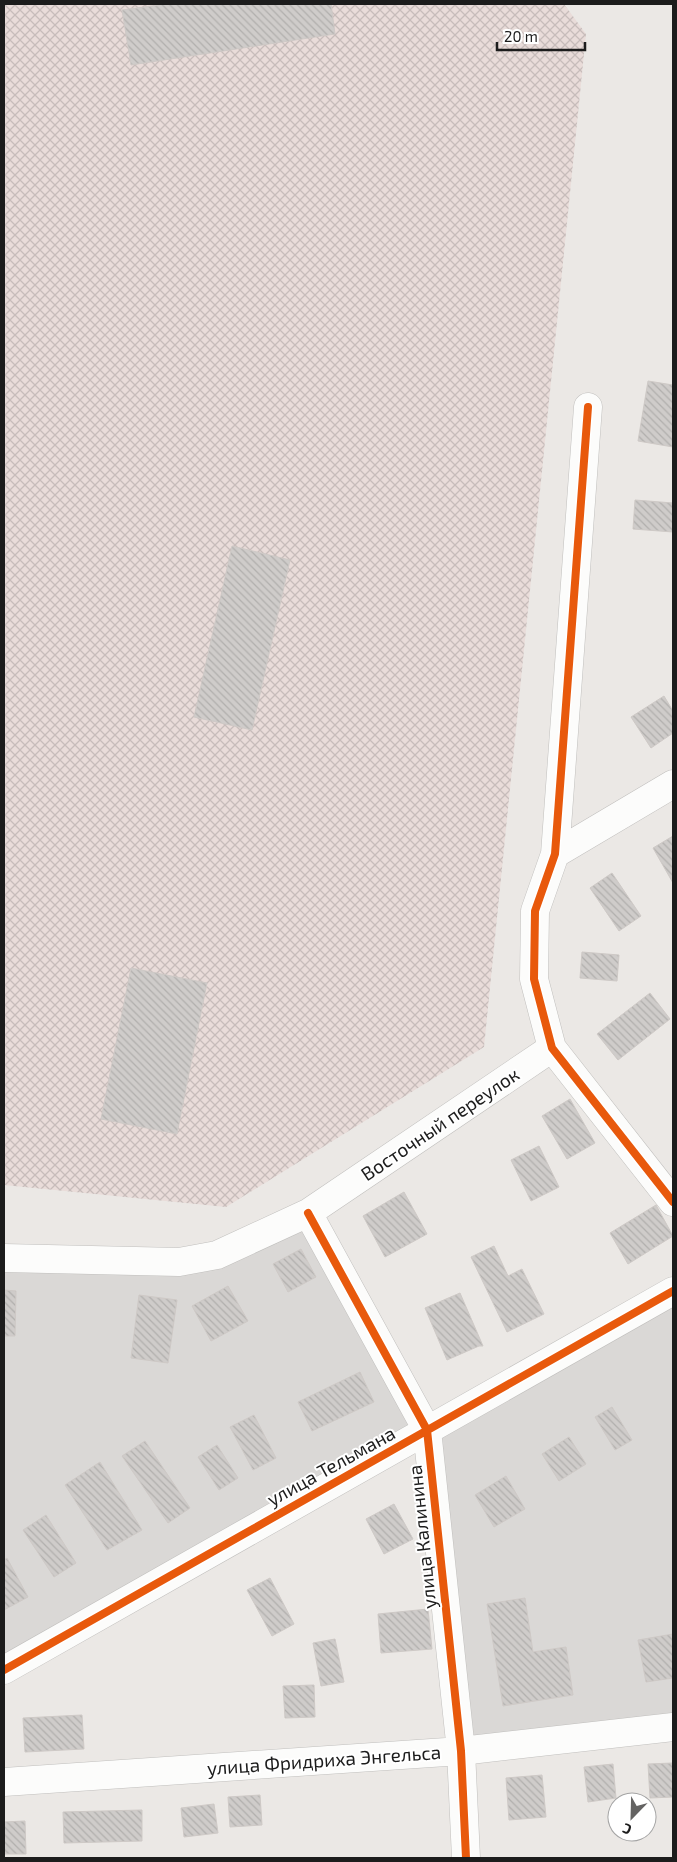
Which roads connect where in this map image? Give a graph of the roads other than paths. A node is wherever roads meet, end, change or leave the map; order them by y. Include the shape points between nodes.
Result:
1 (588, 407) dead end
2 (673, 784) edge
3 (555, 854) junction
4 (552, 1048) junction
5 (673, 1202) edge
6 (308, 1213) junction
7 (4, 1258) edge
8 (673, 1291) edge
9 (428, 1430) junction
10 (4, 1670) edge
11 (673, 1727) edge
12 (460, 1751) junction
13 (4, 1782) edge
14 (466, 1858) edge

1 - 3 street
2 - 3 street
3 - 4 street via 535,911 534,979
4 - 5 street
4 - 6 street, Восточный переулок
6 - 7 street, Восточный переулок via 217,1254 179,1262
6 - 9 street, улица Калинина
8 - 9 street, улица Тельмана
9 - 10 street, улица Тельмана
9 - 12 street, улица Калинина
11 - 12 street, улица Фридриха Энгельса
12 - 13 street, улица Фридриха Энгельса
12 - 14 street, улица Калинина

